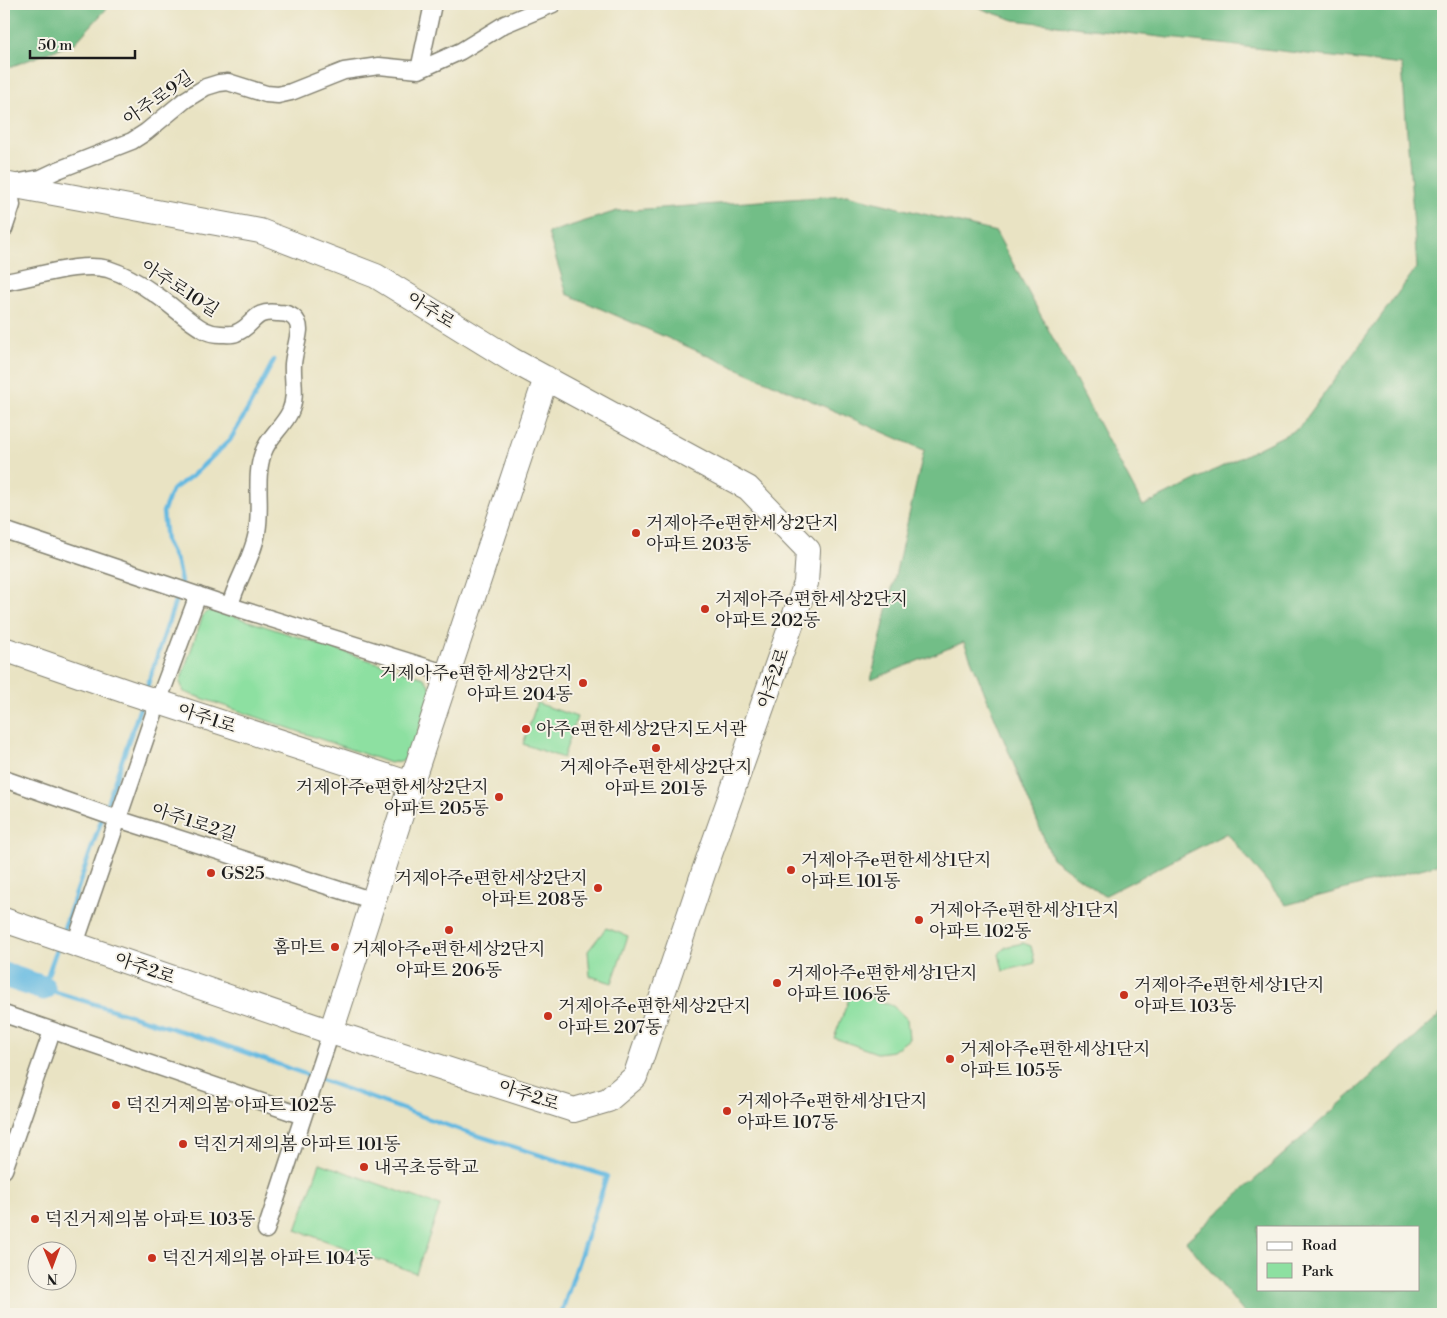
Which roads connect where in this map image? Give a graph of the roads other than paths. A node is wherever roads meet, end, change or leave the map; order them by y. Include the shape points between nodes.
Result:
1 (433, 4) edge
2 (553, 4) edge
3 (419, 70) junction
4 (6, 184) edge
5 (4, 230) edge
6 (4, 282) edge
7 (546, 378) junction
8 (4, 530) edge
9 (808, 550) joint
10 (198, 595) junction
11 (230, 606) junction
12 (4, 649) edge
13 (448, 674) junction
14 (158, 702) junction
15 (4, 779) edge
16 (411, 784) junction
17 (118, 819) junction
18 (374, 901) junction
19 (4, 920) edge
20 (75, 944) junction
21 (4, 1014) edge
22 (52, 1031) junction
23 (331, 1032) junction
24 (303, 1116) junction
25 (4, 1170) edge
26 (266, 1230) dead end

1 - 3 street
2 - 3 street via 505,24 461,51
3 - 4 street, 아주로9길 via 379,66 352,69 278,95 228,82 219,83 184,100 132,141 41,178
4 - 5 street via 12,205
4 - 7 street, 아주로 via 260,231 376,276
6 - 11 street, 아주로10길 via 74,269 107,269 155,294 211,334 237,333 264,312 292,316 297,322 293,405 263,451 259,466 257,532
7 - 9 street, 아주로 via 748,488
7 - 13 street
8 - 10 street
9 - 23 street, 아주2로 via 806,583 635,1077 608,1100 574,1110
10 - 11 street
10 - 14 street
11 - 13 street
12 - 14 street, 아주1로
13 - 16 street
14 - 16 street, 아주1로
14 - 17 street
15 - 17 street, 아주1로2길
16 - 18 street
17 - 18 street, 아주1로2길
17 - 20 street
18 - 23 street
19 - 20 street, 아주2로
20 - 23 street, 아주2로
21 - 22 street
22 - 24 street
22 - 25 street
23 - 24 street
24 - 26 street

